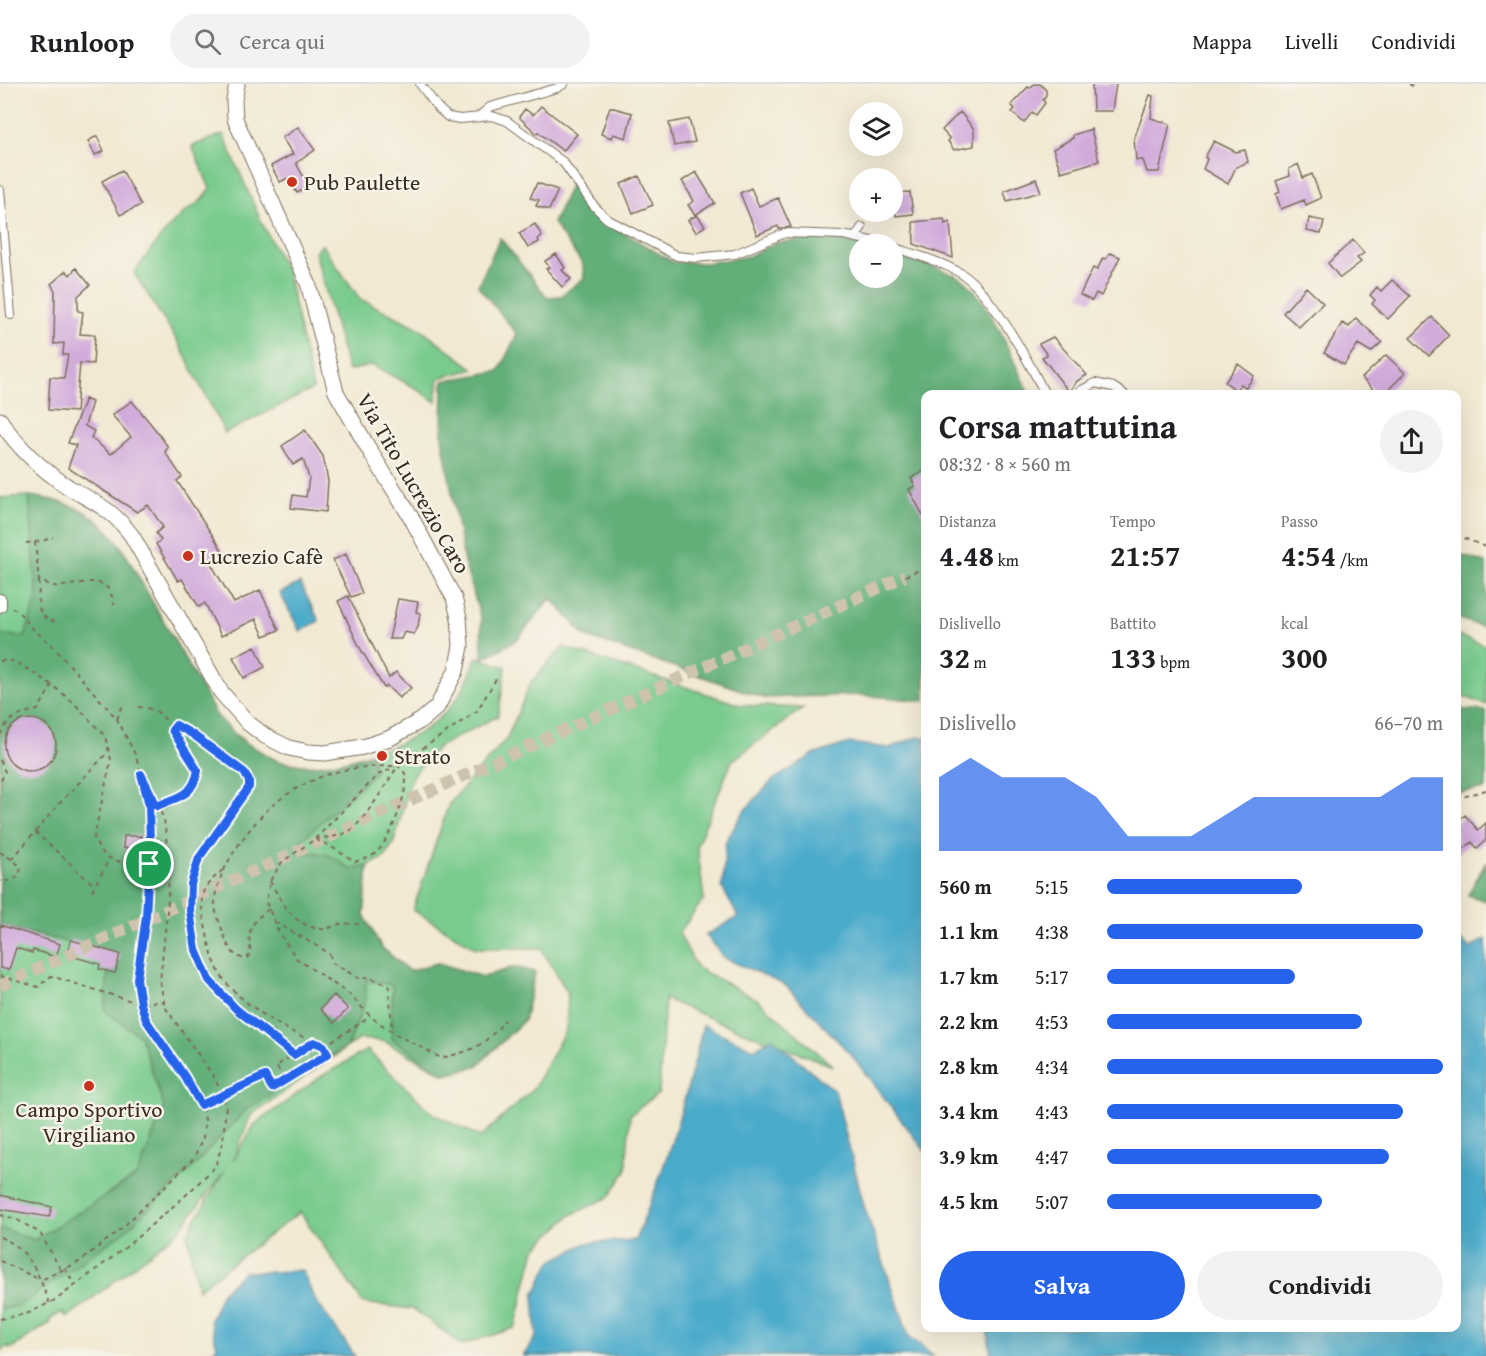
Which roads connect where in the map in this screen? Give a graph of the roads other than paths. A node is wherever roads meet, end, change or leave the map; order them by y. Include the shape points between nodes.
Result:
1 (237, 84) edge
2 (420, 84) edge
3 (564, 84) edge
4 (478, 117) junction
5 (0, 190) edge
6 (862, 227) dead end
7 (857, 234) edge
8 (849, 236) edge
9 (903, 251) edge
10 (11, 315) dead end
11 (1043, 390) edge
12 (1082, 390) edge
13 (1118, 390) edge
14 (0, 420) edge
15 (0, 600) edge
16 (0, 606) edge

1 - 14 street, Via Tito Lucrezio Caro via 235,119 308,283 336,392 454,598 461,646 456,671 437,706 422,720 390,738 342,751 308,752 265,736 221,692 120,520 35,462
2 - 4 lane via 448,117
3 - 4 lane via 490,107
4 - 8 lane via 507,121 563,162 607,219 677,256 735,254 786,233
5 - 10 lane
6 - 7 lane
9 - 11 lane via 961,273 977,286
12 - 13 lane via 1095,383
15 - 16 street

